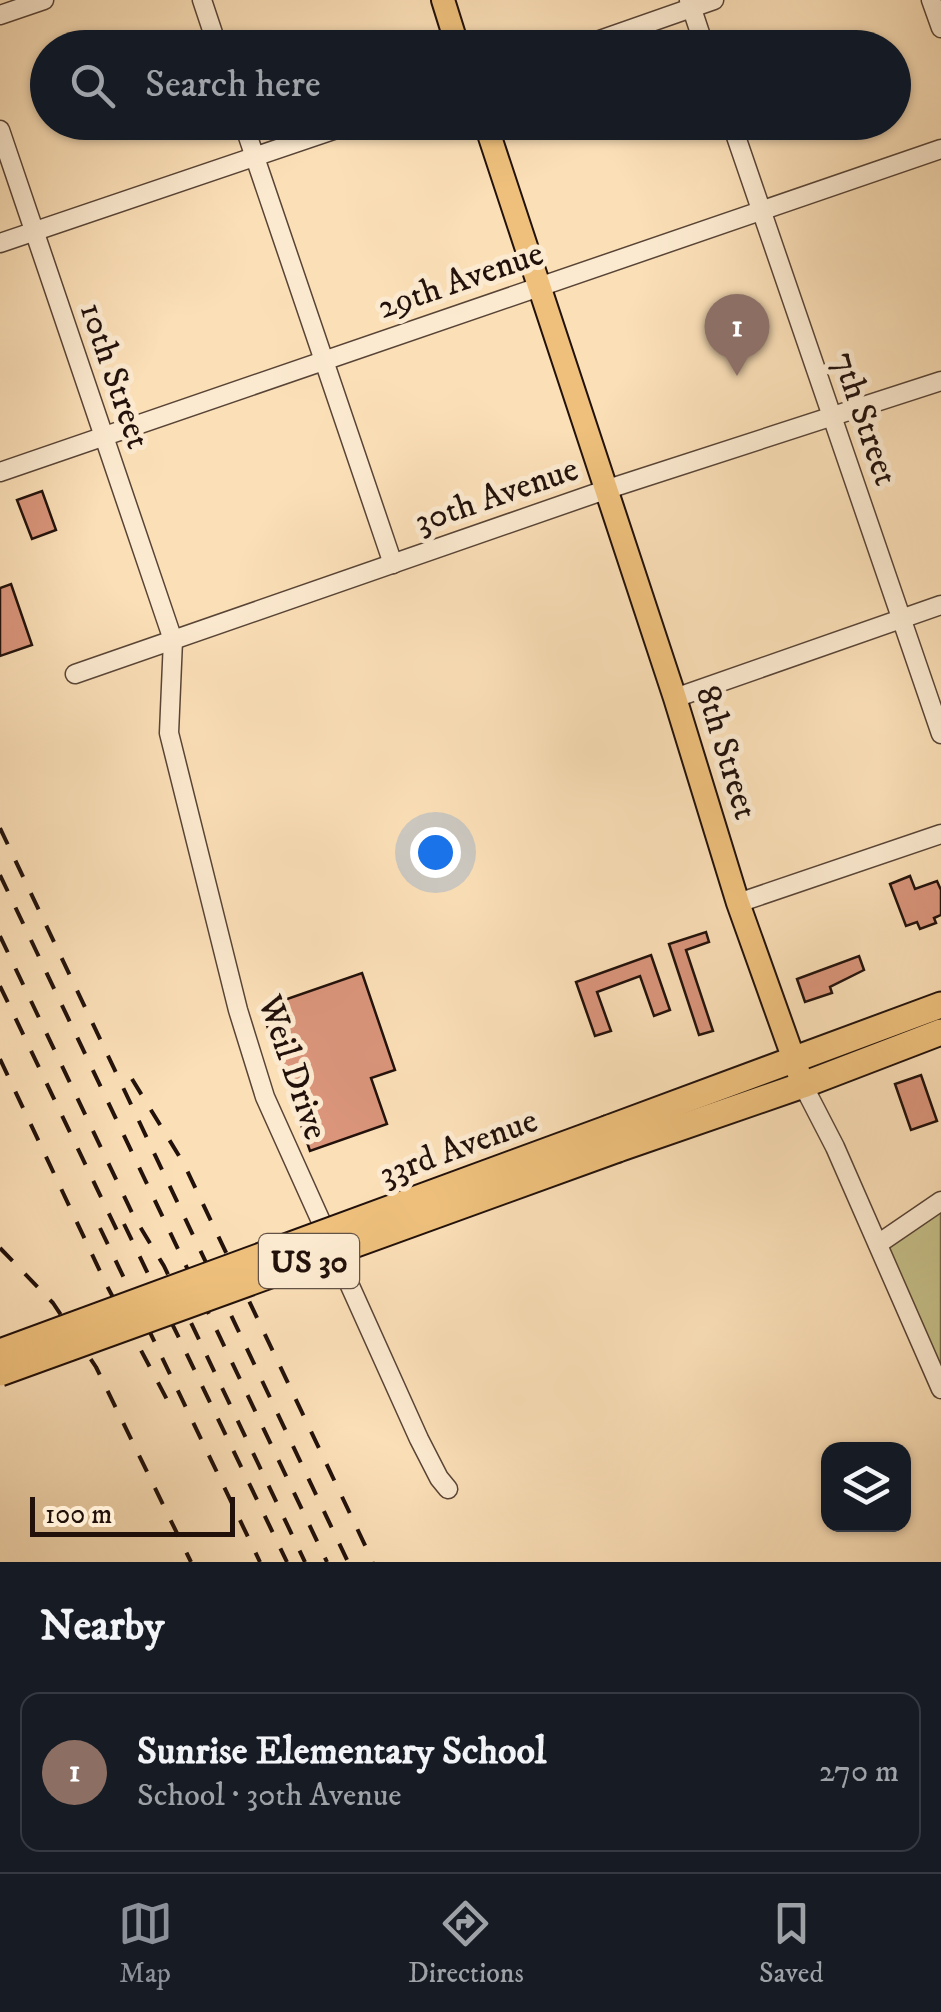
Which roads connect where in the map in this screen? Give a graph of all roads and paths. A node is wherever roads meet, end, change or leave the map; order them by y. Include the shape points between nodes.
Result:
1 (44, 0) edge
2 (202, 0) edge
3 (443, 0) edge
4 (714, 0) edge
5 (932, 0) edge
6 (690, 4) edge
7 (0, 15) edge
8 (941, 28) edge
9 (212, 30) edge
10 (452, 30) edge
11 (623, 30) edge
12 (699, 30) edge
13 (0, 130) edge
14 (249, 140) edge
15 (305, 140) edge
16 (491, 140) edge
17 (736, 140) edge
18 (941, 150) edge
19 (255, 157) junction
20 (761, 212) junction
21 (34, 232) junction
22 (0, 243) edge
23 (538, 287) junction
24 (322, 361) junction
25 (941, 380) edge
26 (832, 418) junction
27 (103, 436) junction
28 (0, 472) edge
29 (605, 490) junction
30 (394, 564) junction
31 (941, 605) edge
32 (902, 619) junction
33 (173, 640) junction
34 (75, 674) dead end
35 (675, 698) junction
36 (941, 734) edge
37 (941, 834) edge
38 (738, 903) junction
39 (941, 1005) edge
40 (941, 1032) edge
41 (794, 1059) junction
42 (803, 1085) junction
43 (614, 1138) junction
44 (941, 1202) edge
45 (878, 1244) junction
46 (0, 1352) edge
47 (0, 1373) edge
48 (941, 1388) edge
49 (448, 1489) dead end

1 - 7 street
2 - 9 street
3 - 10 main road
4 - 6 street
5 - 8 street
6 - 11 street
6 - 12 street
13 - 21 street, 10th Street
14 - 19 street
15 - 19 street
16 - 23 main road, 8th Street
17 - 20 street, 7th Street
18 - 20 street, 29th Avenue
19 - 21 street
19 - 24 street
20 - 23 street, 29th Avenue
20 - 26 street, 7th Street
21 - 22 street
21 - 27 street, 10th Street
23 - 24 street, 29th Avenue
23 - 29 main road, 8th Street
24 - 27 street, 29th Avenue
24 - 30 street
25 - 26 street, 30th Avenue
26 - 29 street, 30th Avenue
26 - 32 street, 7th Street
27 - 28 street, 29th Avenue
27 - 33 street, 10th Street
29 - 30 street, 30th Avenue
29 - 35 main road, 8th Street
30 - 33 street, 30th Avenue
31 - 32 street
32 - 35 street
32 - 36 street, 7th Street
33 - 34 street, 30th Avenue
33 - 49 street, Weil Drive via 169,732 265,1097 419,1439
35 - 38 main road, 8th Street
37 - 38 street
38 - 41 main road, 8th Street
39 - 41 highway, 33rd Avenue / US 30
40 - 42 highway, 33rd Avenue / US 30
41 - 42 main road, 8th Street
41 - 43 highway, 33rd Avenue / US 30
42 - 43 highway, 33rd Avenue / US 30
42 - 45 street, 8th Street
43 - 46 highway, 33rd Avenue / US 30, bridge
43 - 47 highway, 33rd Avenue / US 30, bridge
44 - 45 street
45 - 48 street, 8th Street

